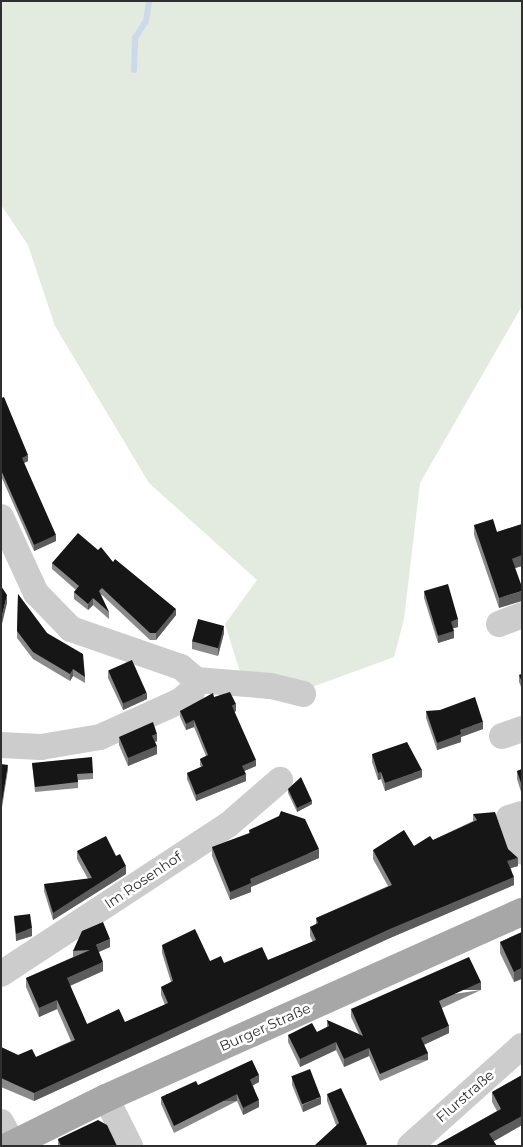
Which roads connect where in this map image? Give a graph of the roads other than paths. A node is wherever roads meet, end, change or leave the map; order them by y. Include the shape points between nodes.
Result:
1 (1, 517) edge
2 (196, 680) junction
3 (302, 694) dead end
4 (1, 745) edge
5 (280, 780) dead end
6 (522, 814) edge
7 (522, 852) edge
8 (522, 912) edge
9 (1, 974) edge
10 (522, 1046) edge
11 (106, 1098) junction
12 (8, 1137) edge
13 (130, 1146) edge
14 (410, 1146) edge

1 - 2 street via 36,593 62,624 87,637 181,667
2 - 3 street via 271,686
2 - 4 street via 192,691 180,701 100,737 41,747
5 - 9 street, Im Rosenhof via 228,825
6 - 7 street via 509,818
8 - 11 main road, Burger Straße
10 - 14 street, Flurstraße
11 - 12 main road, Burger Straße
11 - 13 street

